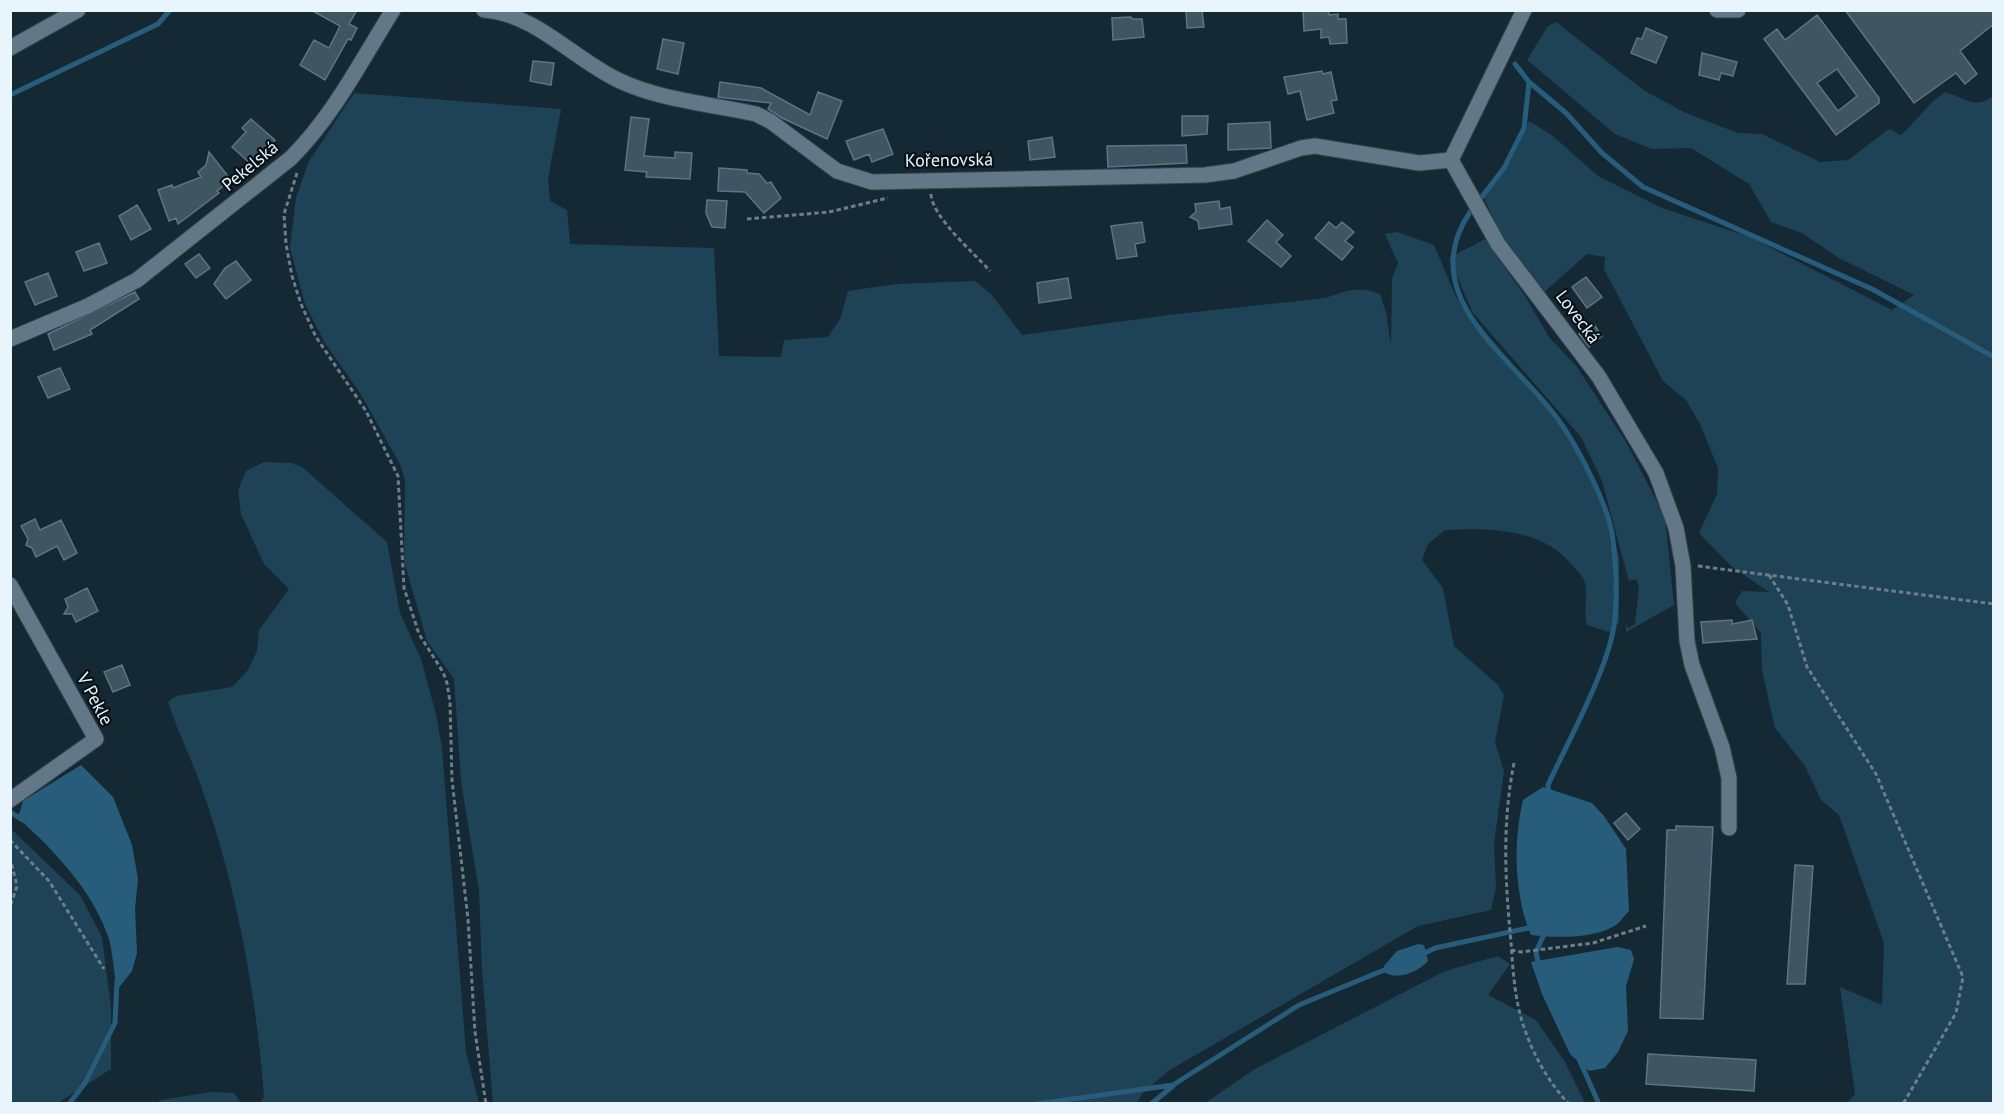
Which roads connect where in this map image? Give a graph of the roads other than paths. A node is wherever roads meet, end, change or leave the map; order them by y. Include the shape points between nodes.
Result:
1 (78, 10) edge
2 (393, 10) edge
3 (484, 10) edge
4 (1524, 10) edge
5 (1717, 10) edge
6 (1738, 10) edge
7 (10, 48) edge
8 (1451, 160) junction
9 (10, 339) edge
10 (10, 585) edge
11 (10, 800) edge
12 (1729, 828) dead end

1 - 7 street
2 - 9 street, Pekelská via 336,104 291,158 137,280
3 - 8 street, Kořenovská via 516,17 637,88 756,114 837,171 872,182 1205,175 1234,171 1301,147 1315,146 1419,163
4 - 8 street
5 - 6 street
8 - 12 street, Lovecká via 1498,244 1599,377 1656,473 1676,528 1692,665 1729,778
10 - 11 street, V Pekle via 96,739

